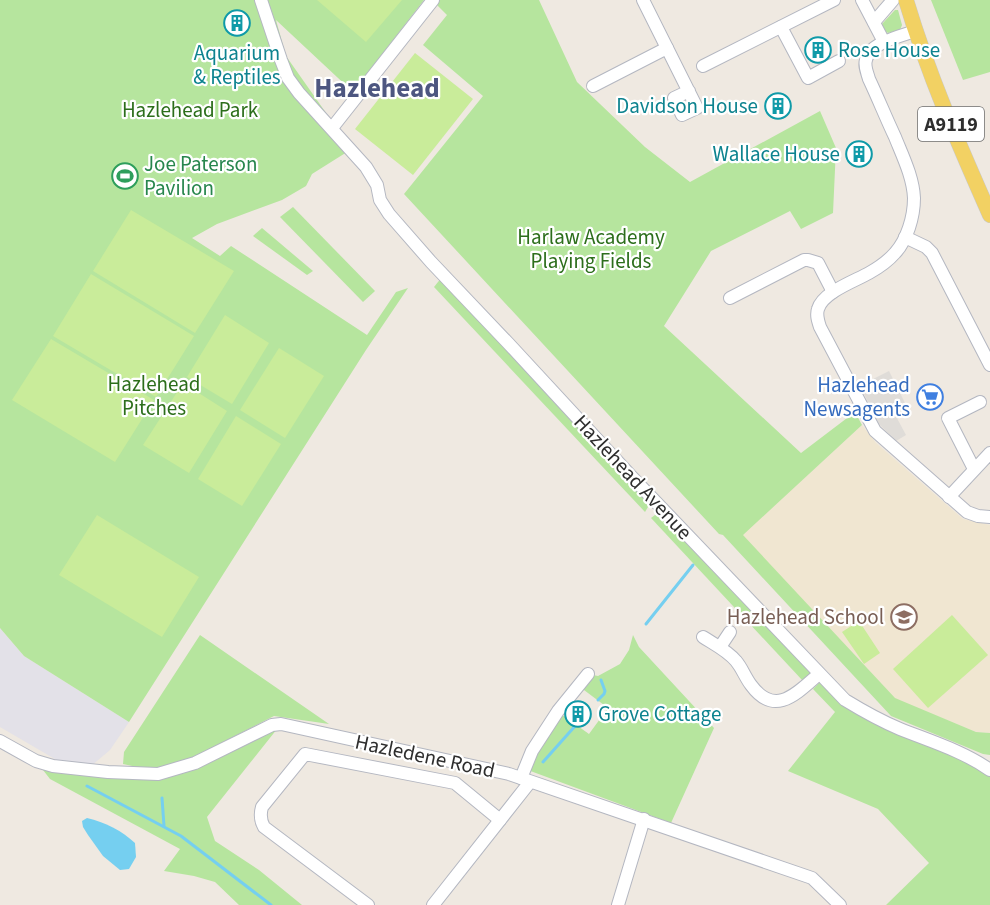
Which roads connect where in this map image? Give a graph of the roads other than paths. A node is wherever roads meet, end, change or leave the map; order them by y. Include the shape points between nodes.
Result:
1 (261, 0) edge
2 (433, 0) edge
3 (643, 0) edge
4 (834, 0) edge
5 (862, 0) edge
6 (893, 0) edge
7 (906, 0) edge
8 (874, 22) junction
9 (781, 27) junction
10 (915, 31) junction
11 (884, 42) junction
12 (667, 48) junction
13 (839, 62) dead end
14 (693, 71) junction
15 (593, 86) dead end
16 (689, 91) dead end
17 (332, 128) junction
18 (990, 215) edge
19 (905, 237) junction
20 (833, 292) junction
21 (730, 298) dead end
22 (990, 365) edge
23 (980, 402) dead end
24 (990, 453) edge
25 (974, 469) junction
26 (949, 497) junction
27 (990, 517) edge
28 (730, 632) dead end
29 (702, 637) dead end
30 (720, 647) junction
31 (588, 674) dead end
32 (819, 674) junction
33 (0, 741) edge
34 (989, 768) edge
35 (525, 780) junction
36 (644, 819) junction
37 (500, 820) junction
38 (368, 905) edge
39 (433, 905) edge
40 (618, 905) edge
41 (840, 905) edge

1 - 17 street, Hazlehead Avenue via 288,78
2 - 17 street
3 - 12 street
4 - 9 street
5 - 8 street
6 - 8 street
7 - 10 main road, A9119
8 - 11 street
9 - 13 street via 808,78
9 - 14 street
10 - 11 street
10 - 18 main road, A9119
11 - 19 street via 867,55 865,66 912,181 913,210
12 - 14 street
12 - 15 street
14 - 16 street
17 - 32 street, Hazlehead Avenue via 366,167 389,214 425,256
19 - 20 street via 895,253 872,272
19 - 22 street via 932,253
20 - 21 street via 818,264 804,260
20 - 26 street via 818,308 817,318 869,422
23 - 25 street via 948,418
24 - 25 street
25 - 26 street
26 - 27 street via 967,512
28 - 30 street
29 - 30 street
30 - 32 street via 766,699 778,701 794,696
31 - 35 street via 532,751
32 - 34 street, Hazlehead Avenue via 845,700 865,712
33 - 35 street, Hazledene Road via 53,766 158,774 195,763 281,724
35 - 36 street, Hazledene Road
35 - 37 street
36 - 40 street
36 - 41 street, Hazledene Road via 812,878
37 - 38 street via 456,783 305,754 262,807 262,822
37 - 39 street

